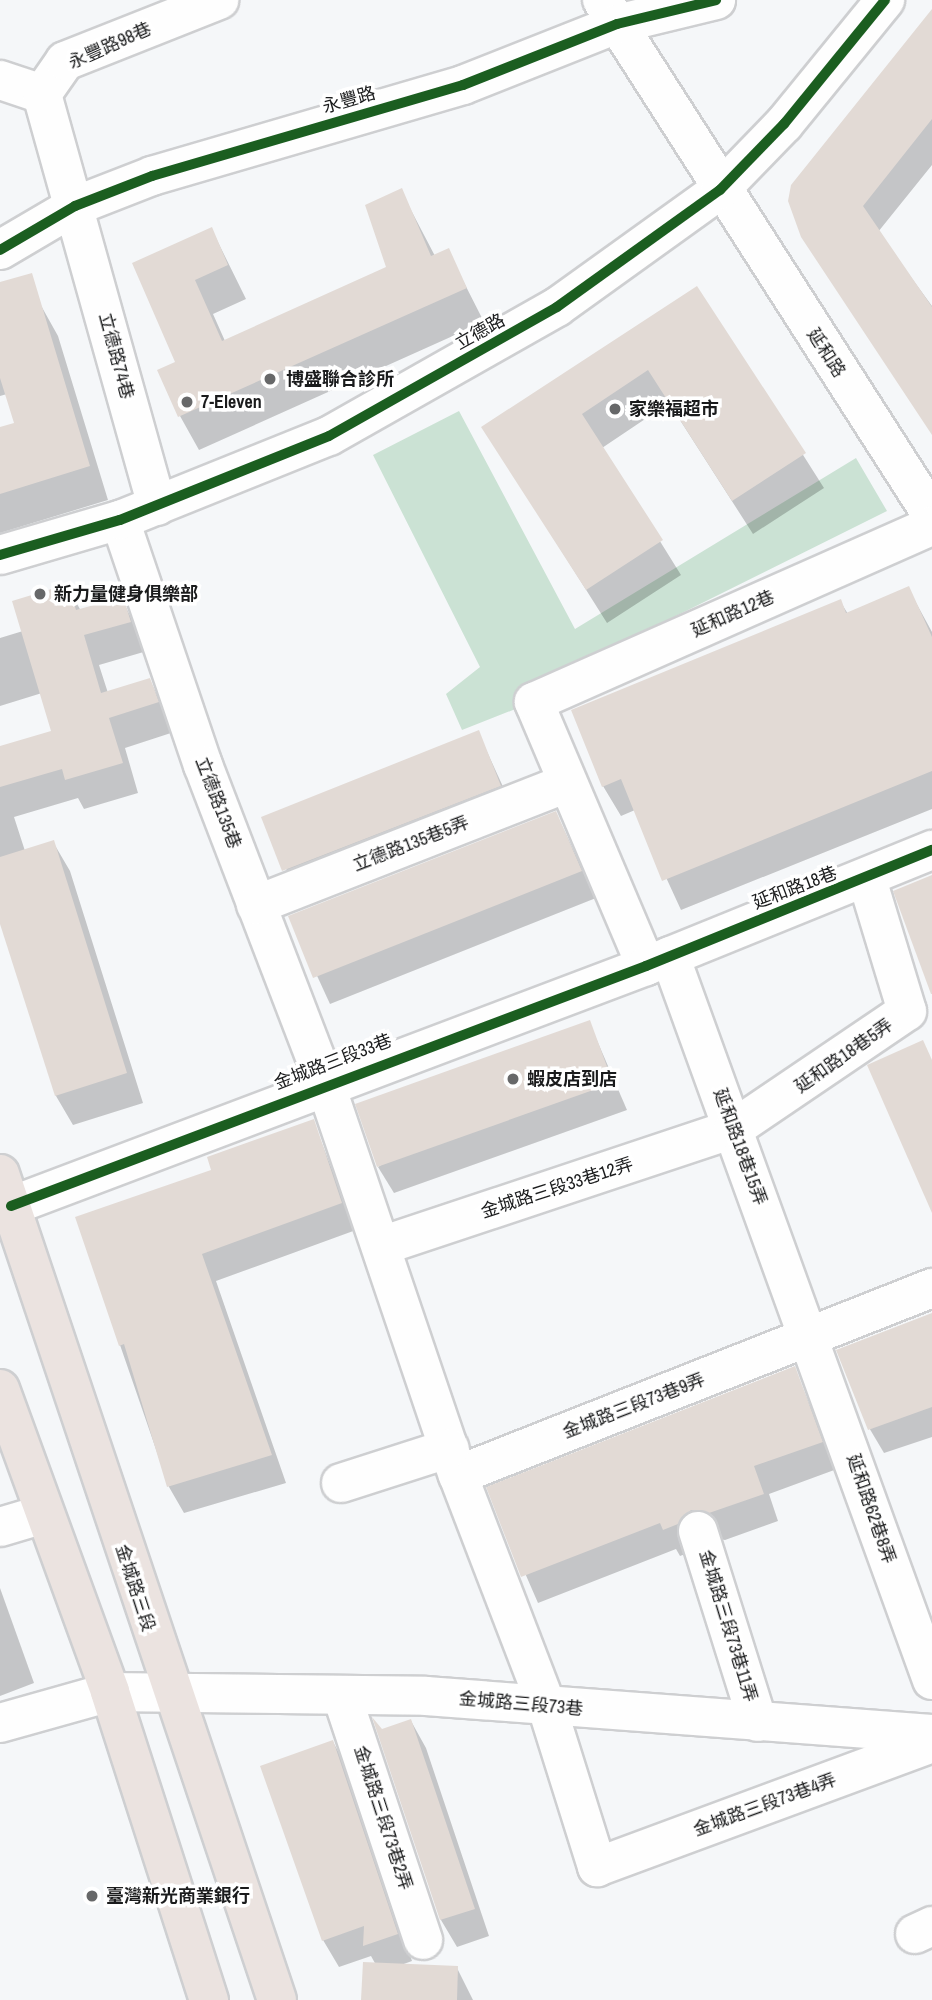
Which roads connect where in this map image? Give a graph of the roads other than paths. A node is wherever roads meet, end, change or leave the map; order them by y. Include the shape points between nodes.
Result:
1 (219, 0) edge
2 (716, 0) edge
3 (885, 0) edge
4 (161, 11) edge
5 (610, 12) edge
6 (0, 80) edge
7 (42, 94) junction
8 (720, 190) junction
9 (75, 206) junction
10 (0, 250) edge
11 (157, 506) junction
12 (932, 515) edge
13 (120, 520) junction
14 (932, 526) edge
15 (0, 555) edge
16 (534, 702) joint
17 (565, 784) junction
18 (932, 850) edge
19 (867, 878) junction
20 (256, 905) junction
21 (658, 961) junction
22 (325, 1083) junction
23 (733, 1129) junction
24 (5, 1190) edge
25 (381, 1246) junction
26 (932, 1288) edge
27 (811, 1337) junction
28 (2, 1402) edge
29 (454, 1462) junction
30 (341, 1483) dead end
31 (44, 1514) junction
32 (0, 1527) edge
33 (698, 1531) dead end
34 (932, 1680) edge
35 (110, 1692) junction
36 (170, 1696) junction
37 (342, 1696) junction
38 (547, 1707) junction
39 (758, 1721) junction
40 (0, 1723) edge
41 (932, 1734) edge
42 (932, 1743) edge
43 (597, 1867) joint
44 (423, 1940) dead end
45 (209, 2000) edge
46 (277, 2000) edge

1 - 4 street, 永豐路98巷
2 - 5 street, 永豐路
3 - 8 street, 立德路 via 784,124
4 - 7 street, 永豐路98巷 via 65,61
5 - 8 street, 延和路
5 - 9 street, 永豐路 via 463,85 152,176
6 - 7 street
7 - 9 street
8 - 11 street, 立德路 via 510,336 329,436
8 - 12 street, 延和路
9 - 10 street, 永豐路
9 - 11 street, 立德路74巷
11 - 13 street, 立德路
13 - 15 street, 立德路
13 - 20 street, 立德路135巷
14 - 16 street, 延和路12巷
16 - 17 street, 延和路18巷15弄
17 - 20 street, 立德路135巷5弄
17 - 21 street, 延和路18巷15弄
18 - 19 street, 延和路18巷
19 - 21 street, 延和路18巷
19 - 23 street, 延和路18巷5弄 via 908,1011
20 - 22 street, 立德路135巷
21 - 22 street, 金城路三段33巷
21 - 23 street, 延和路18巷15弄
22 - 24 street, 金城路三段33巷
22 - 25 street, 立德路135巷
23 - 25 street, 金城路三段33巷12弄
23 - 27 street, 延和路18巷15弄
24 - 36 main road, 金城路三段
25 - 29 street, 立德路135巷
26 - 27 street, 金城路三段73巷9弄
27 - 29 street, 金城路三段73巷9弄
27 - 34 street, 延和路62巷8弄
28 - 31 main road
29 - 30 street, 金城路三段73巷9弄
29 - 38 street, 立德路135巷
31 - 32 street
31 - 35 main road
33 - 39 street, 金城路三段73巷11弄
35 - 36 street, 金城路三段73巷
35 - 40 street, 金城路三段73巷
35 - 45 main road
36 - 37 street, 金城路三段73巷
36 - 46 main road, 金城路三段
37 - 38 street, 金城路三段73巷
37 - 44 street, 金城路三段73巷2弄
38 - 39 street, 金城路三段73巷
38 - 43 street, 立德路135巷
39 - 41 street, 金城路三段73巷
42 - 43 street, 金城路三段73巷4弄

